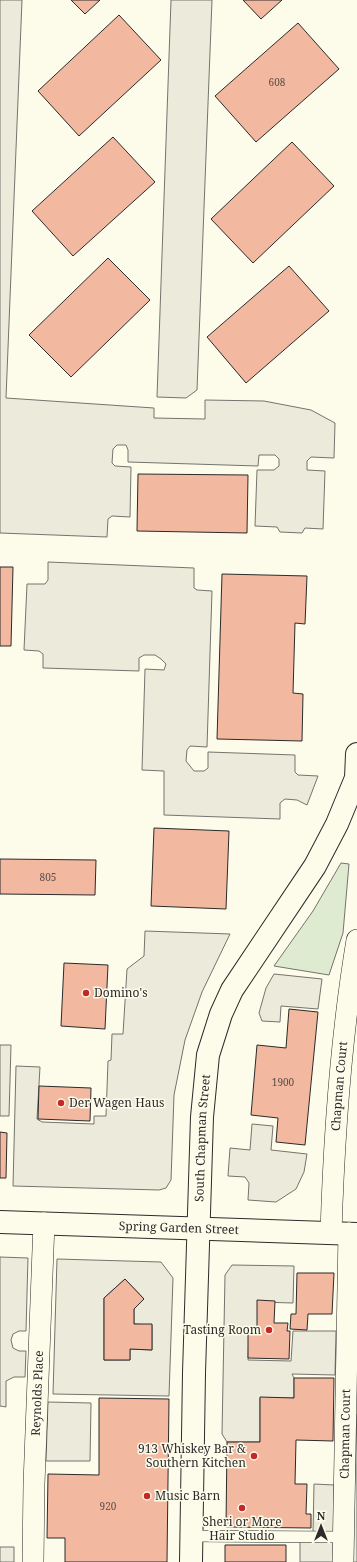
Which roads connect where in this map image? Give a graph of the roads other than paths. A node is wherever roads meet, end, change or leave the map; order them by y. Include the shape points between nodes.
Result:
1 (357, 754) edge
2 (357, 779) edge
3 (357, 940) edge
4 (0, 1222) edge
5 (44, 1224) junction
6 (199, 1229) junction
7 (346, 1233) edge
8 (192, 1536) junction
9 (344, 1537) junction
10 (33, 1562) edge
11 (192, 1562) edge
12 (343, 1562) edge

1 - 2 street, South Chapman Street
2 - 6 street, South Chapman Street via 315,866 241,976 221,1014 208,1055 204,1084
3 - 7 street, Chapman Court via 349,990 334,1165
4 - 5 street, Spring Garden Street
5 - 6 street, Spring Garden Street
5 - 10 street, Reynolds Place
6 - 7 street, Spring Garden Street
6 - 8 street, South Chapman Street
7 - 9 street, Chapman Court
8 - 9 lane
8 - 11 street, South Chapman Street
9 - 12 street, Chapman Court

